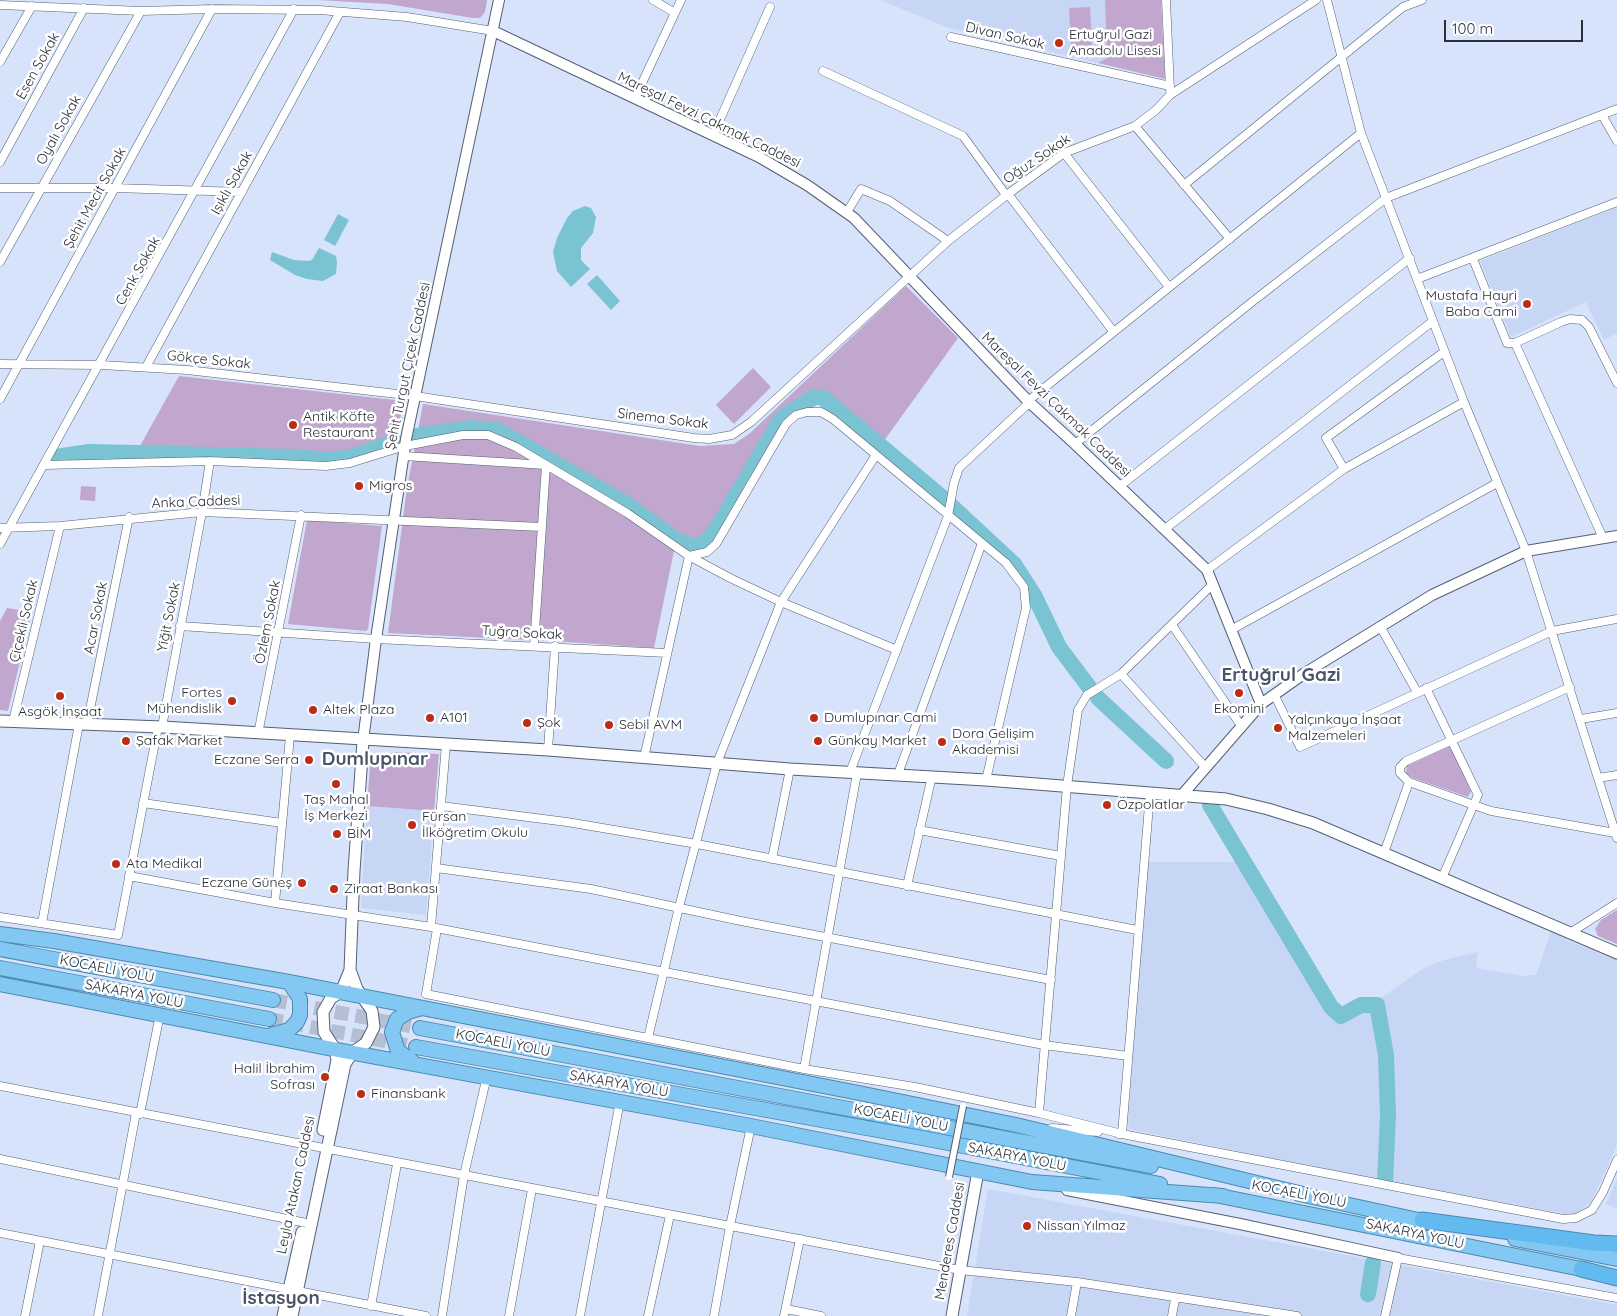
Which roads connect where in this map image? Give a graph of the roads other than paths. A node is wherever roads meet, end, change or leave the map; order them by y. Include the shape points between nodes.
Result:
1 (499, 0) edge
2 (653, 0) edge
3 (681, 0) edge
4 (1166, 0) edge
5 (1316, 0) edge
6 (1327, 0) edge
7 (1422, 0) edge
8 (15, 3) edge
9 (0, 5) edge
10 (32, 6) junction
11 (770, 7) dead end
12 (84, 8) junction
13 (212, 9) junction
14 (294, 9) junction
15 (141, 11) junction
16 (340, 12) junction
17 (675, 13) junction
18 (493, 31) junction
19 (951, 36) dead end
20 (1341, 58) junction
21 (0, 62) edge
22 (823, 71) dead end
23 (1170, 86) junction
24 (1170, 95) junction
25 (635, 98) junction
26 (1617, 109) edge
27 (1602, 115) junction
28 (1135, 126) junction
29 (1361, 133) junction
30 (713, 135) junction
31 (1617, 141) edge
32 (1064, 153) junction
33 (0, 162) edge
34 (1184, 185) junction
35 (0, 188) edge
36 (41, 188) junction
37 (114, 188) junction
38 (197, 190) junction
39 (242, 192) junction
40 (1007, 194) junction
41 (1386, 198) junction
42 (1617, 202) edge
43 (847, 212) junction
44 (1230, 239) junction
45 (948, 241) junction
46 (1410, 258) junction
47 (1473, 259) junction
48 (0, 262) edge
49 (908, 277) junction
50 (1418, 279) junction
51 (1169, 287) junction
52 (1433, 321) junction
53 (1113, 331) junction
54 (1515, 343) junction
55 (1444, 352) junction
56 (0, 364) edge
57 (19, 364) junction
58 (100, 365) junction
59 (146, 367) junction
60 (1617, 383) edge
61 (415, 396) junction
62 (0, 399) edge
63 (1028, 402) junction
64 (1464, 402) junction
65 (1076, 444) junction
66 (405, 451) junction
67 (876, 455) junction
68 (210, 461) junction
69 (44, 464) junction
70 (546, 465) junction
71 (1344, 469) junction
72 (1497, 483) junction
73 (1120, 486) junction
74 (202, 512) junction
75 (302, 515) junction
76 (948, 516) junction
77 (130, 517) junction
78 (393, 520) junction
79 (60, 526) junction
80 (542, 527) junction
81 (0, 528) edge
82 (9, 528) junction
83 (1165, 530) junction
84 (1617, 536) edge
85 (1603, 538) junction
86 (982, 543) junction
87 (0, 544) edge
88 (1526, 551) junction
89 (689, 556) junction
90 (1206, 570) junction
91 (1212, 585) junction
92 (781, 602) junction
93 (1617, 619) edge
94 (1172, 625) junction
95 (180, 626) junction
96 (1380, 626) junction
97 (1231, 630) junction
98 (1552, 631) junction
99 (279, 633) junction
100 (376, 639) junction
101 (534, 646) junction
102 (555, 646) junction
103 (897, 650) junction
104 (667, 654) junction
105 (1121, 674) junction
106 (1570, 687) junction
107 (1426, 688) junction
108 (1417, 692) junction
109 (1274, 694) junction
110 (1261, 704) junction
111 (1617, 712) edge
112 (1581, 719) junction
113 (14, 721) junction
114 (0, 722) edge
115 (83, 724) junction
116 (160, 727) junction
117 (1242, 727) junction
118 (258, 734) junction
119 (290, 736) junction
120 (1452, 740) junction
121 (363, 741) junction
122 (446, 744) junction
123 (548, 750) junction
124 (644, 758) junction
125 (717, 763) junction
126 (790, 768) junction
127 (1206, 768) junction
128 (854, 772) junction
129 (898, 774) junction
130 (1617, 775) edge
131 (932, 776) junction
132 (1598, 778) junction
133 (986, 780) junction
134 (1409, 782) junction
135 (1067, 786) junction
136 (1150, 793) junction
137 (1182, 795) junction
138 (144, 803) junction
139 (1474, 805) junction
140 (441, 806) junction
141 (282, 822) junction
142 (919, 830) junction
143 (1616, 836) edge
144 (697, 844) junction
145 (1384, 853) junction
146 (1062, 856) junction
147 (772, 859) junction
148 (436, 868) junction
149 (840, 872) junction
150 (130, 876) junction
151 (1442, 878) junction
152 (907, 886) junction
153 (275, 903) junction
154 (1617, 904) edge
155 (679, 907) junction
156 (352, 916) junction
157 (1057, 916) junction
158 (0, 917) edge
159 (42, 923) junction
160 (434, 928) junction
161 (1137, 930) junction
162 (0, 932) edge
163 (1570, 933) junction
164 (828, 936) junction
165 (0, 949) edge
166 (1617, 953) edge
167 (0, 968) edge
168 (350, 970) junction
169 (664, 971) junction
170 (1051, 980) junction
171 (289, 982) junction
172 (1, 984) edge
173 (341, 992) junction
174 (361, 996) junction
175 (272, 1000) tunnel mouth
176 (816, 1000) junction
177 (422, 1008) junction
178 (160, 1014) junction
179 (269, 1019) tunnel mouth
180 (420, 1028) tunnel mouth
181 (269, 1035) junction
182 (648, 1038) junction
183 (1044, 1045) junction
184 (416, 1047) tunnel mouth
185 (1128, 1056) junction
186 (342, 1060) junction
187 (425, 1065) junction
188 (804, 1068) junction
189 (487, 1076) junction
190 (0, 1086) edge
191 (620, 1101) junction
192 (963, 1106) dead end
193 (138, 1113) junction
194 (1039, 1113) junction
195 (1016, 1125) junction
196 (751, 1126) junction
197 (1122, 1134) junction
198 (323, 1149) junction
199 (0, 1159) edge
200 (1617, 1160) edge
201 (397, 1164) junction
202 (978, 1171) junction
203 (464, 1175) junction
204 (950, 1177) dead end
205 (1032, 1182) junction
206 (123, 1184) junction
207 (532, 1189) junction
208 (1307, 1195) junction
209 (1223, 1196) junction
210 (601, 1202) junction
211 (670, 1215) junction
212 (1422, 1220) junction
213 (307, 1224) junction
214 (730, 1226) junction
215 (0, 1233) edge
216 (800, 1239) junction
217 (40, 1241) junction
218 (1617, 1244) edge
219 (110, 1254) junction
220 (1398, 1258) junction
221 (1617, 1259) edge
222 (1581, 1269) joint
223 (960, 1270) junction
224 (1617, 1277) edge
225 (1077, 1282) junction
226 (293, 1292) junction
227 (1617, 1298) edge
228 (1175, 1299) junction
229 (371, 1306) junction
230 (785, 1313) edge
231 (1271, 1314) edge
232 (25, 1316) edge
233 (98, 1316) edge
234 (283, 1316) edge
235 (292, 1316) edge
236 (426, 1316) edge
237 (442, 1316) edge
238 (509, 1316) edge
239 (580, 1316) edge
240 (648, 1316) edge
241 (714, 1316) edge
242 (821, 1316) edge
243 (952, 1316) edge
244 (1070, 1316) edge
245 (1172, 1316) edge
246 (1297, 1316) edge
247 (1385, 1316) edge

1 - 18 street, Şehit Turgut Çiçek Caddesi
2 - 17 street
3 - 17 street
4 - 23 street
5 - 24 street, Oğuz Sokak
6 - 20 street
7 - 20 street via 1403,7
8 - 9 street, Mareşal Fevzi Çakmak Caddesi
8 - 10 street, Mareşal Fevzi Çakmak Caddesi
10 - 12 street, Mareşal Fevzi Çakmak Caddesi
10 - 21 street
11 - 30 street
12 - 15 street, Mareşal Fevzi Çakmak Caddesi
12 - 33 street, Esen Sokak
13 - 14 street, Mareşal Fevzi Çakmak Caddesi
13 - 15 street, Mareşal Fevzi Çakmak Caddesi
13 - 37 street, Şehit Mecit Sokak
14 - 16 street, Mareşal Fevzi Çakmak Caddesi
14 - 38 street, Cenk Sokak
15 - 36 street, Oyalı Sokak
16 - 18 street, Mareşal Fevzi Çakmak Caddesi via 407,17
16 - 39 street, Işıklı Sokak
17 - 25 street
18 - 25 street, Mareşal Fevzi Çakmak Caddesi
18 - 61 street, Şehit Turgut Çiçek Caddesi
19 - 23 street, Divan Sokak
20 - 29 street
20 - 34 street
22 - 40 street via 963,136
23 - 24 street
24 - 28 street, Oğuz Sokak
25 - 30 street, Mareşal Fevzi Çakmak Caddesi
26 - 27 street
27 - 31 street
27 - 41 street
28 - 32 street, Oğuz Sokak
28 - 34 street
29 - 41 street
29 - 44 street
30 - 43 street, Mareşal Fevzi Çakmak Caddesi via 780,169
32 - 40 street, Oğuz Sokak
32 - 51 street
34 - 44 street
35 - 36 street
36 - 37 street
36 - 48 street, Oyalı Sokak
37 - 38 street
37 - 57 street, Şehit Mecit Sokak
38 - 39 street
38 - 58 street, Cenk Sokak
39 - 59 street, Işıklı Sokak
40 - 45 street, Oğuz Sokak
40 - 53 street
41 - 46 street
41 - 65 street
42 - 47 street
43 - 45 street via 862,189 890,201
43 - 49 street, Mareşal Fevzi Çakmak Caddesi
44 - 51 street
45 - 49 street, Oğuz Sokak
46 - 50 street
46 - 73 street
47 - 50 street
47 - 54 street via 1504,338 1510,344
49 - 61 street, Sinema Sokak via 742,430 722,438 694,438
49 - 63 street, Mareşal Fevzi Çakmak Caddesi
50 - 52 street
51 - 53 street
52 - 55 street
52 - 83 street
53 - 63 street
54 - 60 street via 1561,322 1582,320 1590,327
54 - 85 street
55 - 64 street
55 - 71 street via 1326,438
56 - 57 street, Gökçe Sokak
57 - 58 street, Gökçe Sokak
57 - 62 street, Şehit Mecit Sokak
58 - 59 street, Gökçe Sokak
58 - 69 street, Cenk Sokak
59 - 61 street, Gökçe Sokak
61 - 66 street, Şehit Turgut Çiçek Caddesi
63 - 65 street, Mareşal Fevzi Çakmak Caddesi
63 - 76 street via 959,468
64 - 71 street
64 - 72 street
65 - 73 street, Mareşal Fevzi Çakmak Caddesi
66 - 68 street via 338,466
66 - 70 street
66 - 70 street via 463,435 488,435
66 - 78 street, Şehit Turgut Çiçek Caddesi
67 - 76 street
67 - 89 street via 821,412 796,415 786,424 716,544 707,552
67 - 92 street
68 - 69 street
68 - 74 street, Yiğit Sokak
69 - 82 street, Cenk Sokak
70 - 80 street
70 - 89 street via 627,513
71 - 90 street
72 - 88 street
72 - 97 street
73 - 83 street, Mareşal Fevzi Çakmak Caddesi
74 - 75 street, Anka Caddesi
74 - 77 street, Anka Caddesi
74 - 95 street, Yiğit Sokak
75 - 78 street, Anka Caddesi
75 - 99 street, Özlem Sokak
76 - 86 street
76 - 103 street
77 - 79 street, Anka Caddesi
77 - 115 street, Acar Sokak
78 - 80 street, Anka Caddesi
78 - 100 street, Şehit Turgut Çiçek Caddesi
79 - 82 street, Anka Caddesi
79 - 113 street, Çiçekli Sokak
80 - 101 street
81 - 82 street, Anka Caddesi
82 - 87 street, Cenk Sokak
83 - 90 street, Mareşal Fevzi Çakmak Caddesi
84 - 85 street
85 - 88 street
86 - 129 street
86 - 133 street via 1018,576 1027,602
88 - 96 street via 1432,595
88 - 98 street
89 - 92 street
89 - 104 street
90 - 91 street, Mareşal Fevzi Çakmak Caddesi
91 - 94 street
91 - 97 street, Mareşal Fevzi Çakmak Caddesi
92 - 103 street
92 - 125 street
93 - 98 street
94 - 105 street
94 - 117 street
95 - 99 street, Tuğra Sokak
95 - 116 street, Yiğit Sokak
96 - 108 street
96 - 109 street
97 - 110 street, Mareşal Fevzi Çakmak Caddesi
98 - 106 street
98 - 107 street
99 - 100 street, Tuğra Sokak
99 - 118 street, Özlem Sokak
100 - 101 street, Tuğra Sokak
100 - 121 street, Şehit Turgut Çiçek Caddesi
101 - 102 street, Tuğra Sokak
102 - 104 street, Tuğra Sokak
102 - 123 street
103 - 128 street
104 - 124 street
105 - 127 street
105 - 135 street via 1081,702 1075,721
106 - 112 street
106 - 120 street
107 - 108 street
107 - 120 street
108 - 109 street via 1300,747
109 - 110 street
110 - 117 street
111 - 112 street
112 - 132 street
113 - 114 main road
113 - 115 main road
115 - 116 main road
115 - 159 street, Acar Sokak
116 - 118 main road
116 - 138 street, Yiğit Sokak
117 - 127 street
118 - 119 main road
119 - 121 main road
119 - 141 street
120 - 134 street via 1402,763 1400,773
120 - 139 street via 1477,793
121 - 122 main road
121 - 156 main road
122 - 123 main road
122 - 140 street
123 - 124 main road
124 - 125 main road
125 - 126 main road
125 - 144 street
126 - 128 main road
126 - 147 street
127 - 137 street
128 - 129 main road
128 - 149 street
129 - 131 main road
130 - 132 street
131 - 133 main road
131 - 142 street
132 - 143 street
133 - 135 main road
134 - 139 street
134 - 145 street
135 - 136 main road
135 - 146 street
136 - 137 main road
136 - 161 street
137 - 145 main road via 1226,799 1268,809 1313,823
138 - 141 street
138 - 150 street, Yiğit Sokak
139 - 143 street
139 - 151 street
140 - 144 street via 567,822
140 - 148 street
141 - 153 street
142 - 146 street
142 - 152 street
144 - 147 street
144 - 155 street
145 - 151 main road
146 - 157 street
147 - 149 street
148 - 155 street via 591,888
148 - 160 street
149 - 152 street
149 - 164 street
150 - 153 street
150 - 159 street, Yiğit Sokak via 118,935
151 - 163 main road
152 - 157 street
153 - 156 street
154 - 163 street
155 - 164 street
155 - 169 street
156 - 160 street
156 - 168 main road
157 - 161 street
157 - 170 street
158 - 159 street
160 - 169 street
160 - 182 street via 426,994
161 - 185 street
162 - 171 highway
163 - 166 main road
164 - 170 street
164 - 176 street
165 - 175 highway, KOCAELİ YOLU
167 - 179 highway, SAKARYA YOLU
168 - 173 main road
168 - 174 main road
169 - 176 street
169 - 182 street
170 - 183 street
171 - 173 highway
171 - 181 highway via 300,1000 300,1015 289,1030
172 - 178 highway
173 - 174 highway
173 - 186 main road via 326,1003 322,1018 324,1032
174 - 177 highway
174 - 186 main road via 372,1011 374,1027 366,1043
176 - 183 street
176 - 188 street
177 - 187 highway via 397,1019 392,1032 398,1051 408,1060
177 - 195 highway
178 - 181 highway
178 - 193 street
180 - 208 highway, KOCAELİ YOLU
181 - 186 highway via 305,1043
182 - 188 street
183 - 185 street
183 - 194 street
184 - 209 highway, SAKARYA YOLU
185 - 197 street
186 - 187 highway via 381,1058
186 - 198 main road, Leyla Atakan Caddesi
187 - 189 highway
188 - 194 street
189 - 191 highway
189 - 203 street
190 - 193 street
191 - 196 highway
191 - 210 street
192 - 204 street, bridge
193 - 198 street
193 - 206 street
194 - 197 street
195 - 197 street
195 - 208 highway
196 - 202 highway
196 - 214 street
197 - 200 street via 1563,1219 1576,1218 1592,1210
198 - 201 street
198 - 213 main road, Leyla Atakan Caddesi
199 - 206 street
201 - 203 street
201 - 229 street
202 - 205 highway
202 - 223 main road, Menderes Caddesi
203 - 207 street
203 - 237 street
205 - 209 highway
205 - 220 street
206 - 213 street
206 - 219 street
207 - 210 street
207 - 238 street
208 - 212 highway, KOCAELİ YOLU
209 - 222 highway, SAKARYA YOLU
210 - 211 street
210 - 239 street
211 - 214 street
211 - 240 street
212 - 218 highway
212 - 221 highway, KOCAELİ YOLU
213 - 226 main road, Leyla Atakan Caddesi
214 - 216 street
214 - 241 street
215 - 217 street
216 - 223 street
216 - 230 street
217 - 219 street
217 - 232 street
219 - 226 street
219 - 233 street
220 - 227 street
220 - 247 street
222 - 224 highway
223 - 225 street
223 - 243 main road, Menderes Caddesi
225 - 228 street
225 - 244 street
226 - 229 street
226 - 234 main road, Leyla Atakan Caddesi
226 - 235 main road, Leyla Atakan Caddesi
228 - 231 street
228 - 245 street
229 - 236 street
230 - 242 street
231 - 246 street

